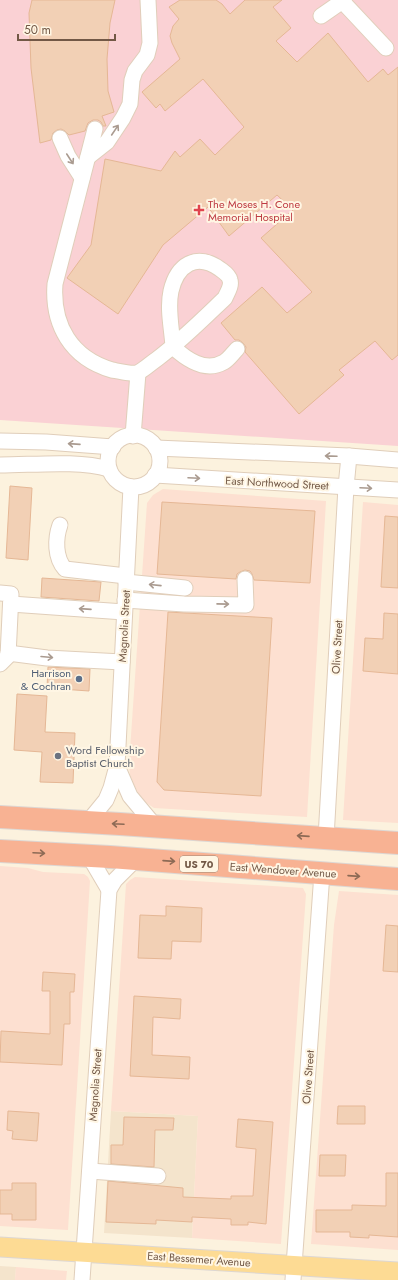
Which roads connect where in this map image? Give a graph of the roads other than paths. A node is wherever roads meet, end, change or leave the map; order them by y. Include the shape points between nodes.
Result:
1 (148, 0) edge
2 (343, 1) edge
3 (321, 16) dead end
4 (386, 48) dead end
5 (95, 128) dead end
6 (60, 138) dead end
7 (88, 157) junction
8 (82, 178) junction
9 (173, 347) junction
10 (237, 349) dead end
11 (138, 373) junction
12 (133, 436) junction
13 (0, 441) edge
14 (112, 447) junction
15 (156, 448) junction
16 (349, 456) junction
17 (398, 460) edge
18 (0, 465) edge
19 (109, 469) junction
20 (155, 476) junction
21 (131, 487) junction
22 (346, 487) junction
23 (398, 490) edge
24 (60, 525) dead end
25 (126, 579) junction
26 (245, 579) dead end
27 (0, 593) edge
28 (10, 604) junction
29 (125, 606) junction
30 (184, 608) junction
31 (4, 659) edge
32 (122, 662) junction
33 (117, 766) junction
34 (0, 817) edge
35 (88, 822) junction
36 (155, 826) junction
37 (326, 838) junction
38 (398, 843) edge
39 (0, 851) edge
40 (89, 856) junction
41 (136, 859) junction
42 (322, 873) junction
43 (398, 879) edge
44 (108, 890) junction
45 (90, 1171) junction
46 (158, 1176) dead end
47 (0, 1247) edge
48 (84, 1252) junction
49 (398, 1272) edge
50 (293, 1273) edge
51 (82, 1280) edge

7 -> 1 street via 107,142 130,104 135,71 150,49
2 - 3 street
2 - 4 street
5 - 7 street
6 -> 8 street
7 - 8 street
8 - 11 street via 55,284 54,297 60,325 72,345 88,360 119,372
9 - 9 street via 225,298 230,288 231,281 228,275 212,264 198,260 187,264 177,276 171,291 170,305
9 - 10 street via 189,361 205,366 224,362
9 - 11 street
11 - 12 street
12 - 14 street via 120,439
12 - 15 street via 147,439
14 -> 13 street
14 - 19 street via 108,457
16 -> 15 street
15 - 20 street via 160,461
16 - 17 street
16 - 22 street, Olive Street
18 - 19 street via 82,465
19 - 21 street via 114,478
20 - 21 street via 144,485
20 -> 22 street, East Northwood Street
21 - 25 street, Magnolia Street
22 -> 23 street, East Northwood Street
22 - 37 street, Olive Street
24 - 25 street via 57,552 60,564 65,569
25 - 29 street, Magnolia Street
30 -> 25 street via 185,582
30 -> 26 street via 246,605
27 - 28 street via 11,594
29 -> 28 street
28 - 31 street
29 - 30 street
29 - 32 street, Magnolia Street
31 -> 32 street via 47,658
32 - 33 street, Magnolia Street
33 - 35 street, Magnolia Street via 106,800
33 - 36 street, Magnolia Street via 130,796
34 - 35 highway
36 -> 35 highway
37 -> 36 highway
37 - 38 highway
39 -> 40 highway, East Wendover Avenue / US 70
40 - 41 highway, East Wendover Avenue / US 70
40 - 44 street
41 -> 42 highway, East Wendover Avenue / US 70
41 - 44 street
42 -> 43 highway, East Wendover Avenue / US 70
42 - 50 street, Olive Street
44 - 45 street, Magnolia Street
45 - 46 street
45 - 48 street, Magnolia Street
47 - 48 main road, East Bessemer Avenue
48 - 50 main road, East Bessemer Avenue
48 - 51 street, Magnolia Street
49 - 50 main road, East Bessemer Avenue

